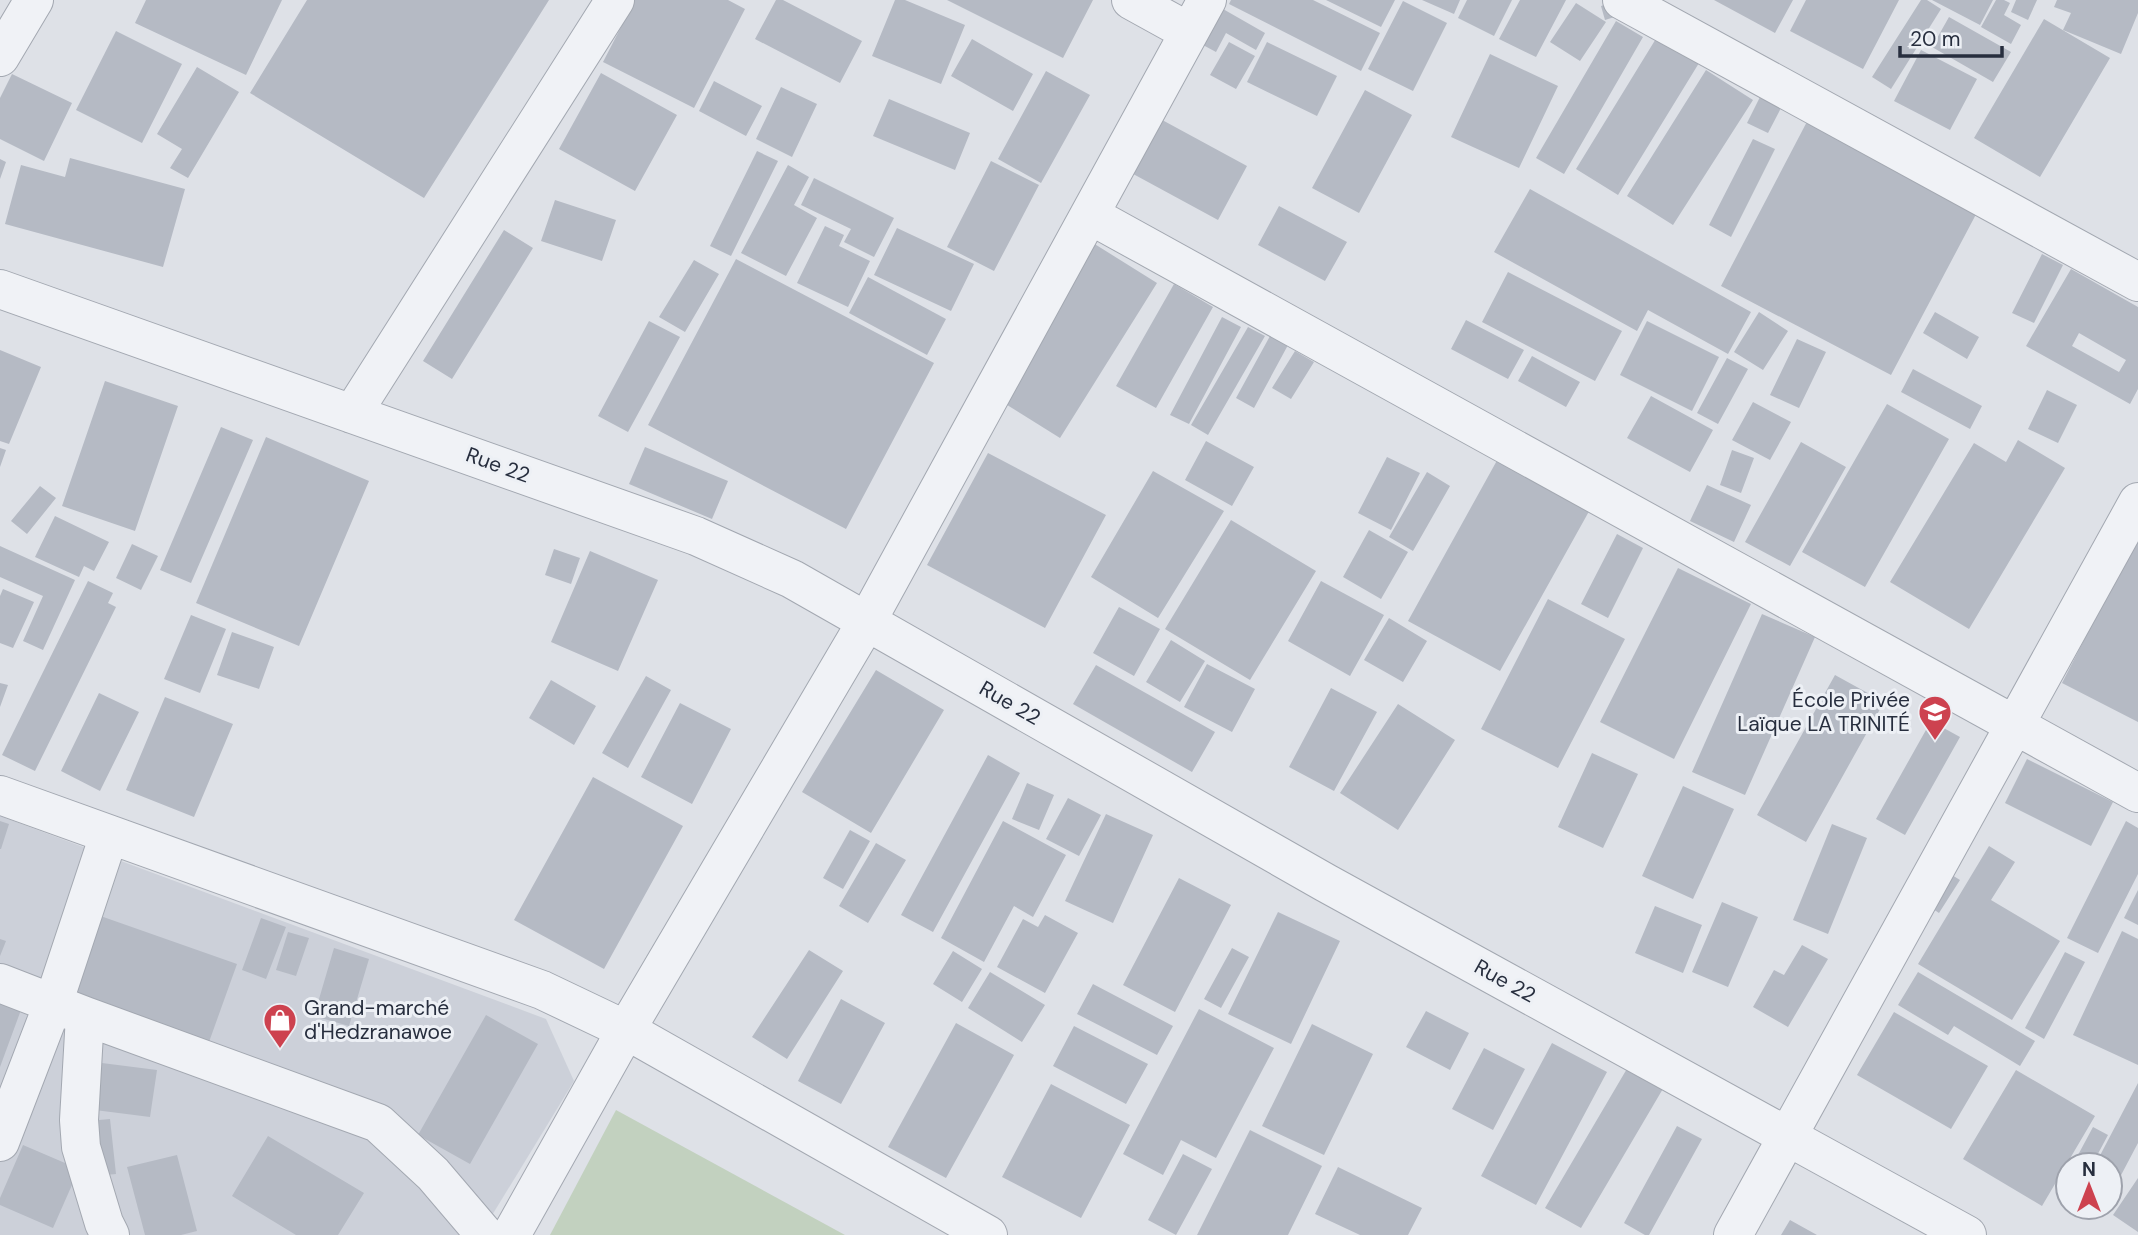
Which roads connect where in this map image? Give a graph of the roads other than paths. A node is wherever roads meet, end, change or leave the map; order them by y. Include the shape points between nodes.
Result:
1 (34, 0) edge
2 (615, 0) edge
3 (1131, 0) edge
4 (1622, 0) edge
5 (1198, 16) edge
6 (0, 57) edge
7 (1090, 215) junction
8 (2138, 282) edge
9 (0, 289) edge
10 (352, 414) junction
11 (2138, 502) edge
12 (867, 621) junction
13 (2014, 725) junction
14 (2138, 793) edge
15 (0, 795) edge
16 (109, 835) junction
17 (0, 982) edge
18 (69, 1010) junction
19 (626, 1030) junction
20 (1787, 1136) junction
21 (0, 1142) edge
22 (110, 1235) edge
23 (485, 1235) edge
24 (511, 1235) edge
25 (988, 1235) edge
26 (1733, 1235) edge
27 (1968, 1235) edge

1 - 6 street
2 - 10 street
3 - 5 street
4 - 8 street
5 - 7 street
7 - 12 street
7 - 13 street
9 - 10 street, Rue 22
10 - 12 street, Rue 22 via 696,536 792,579
11 - 13 street
12 - 19 street
12 - 20 street, Rue 22 via 1326,883
13 - 14 street
13 - 20 street
15 - 16 street
16 - 18 street
16 - 19 street via 542,990
17 - 18 street
18 - 21 street
18 - 22 street via 81,1147
18 - 23 street via 378,1123 433,1174
19 - 24 street
19 - 25 street
20 - 26 street
20 - 27 street, Rue 22

